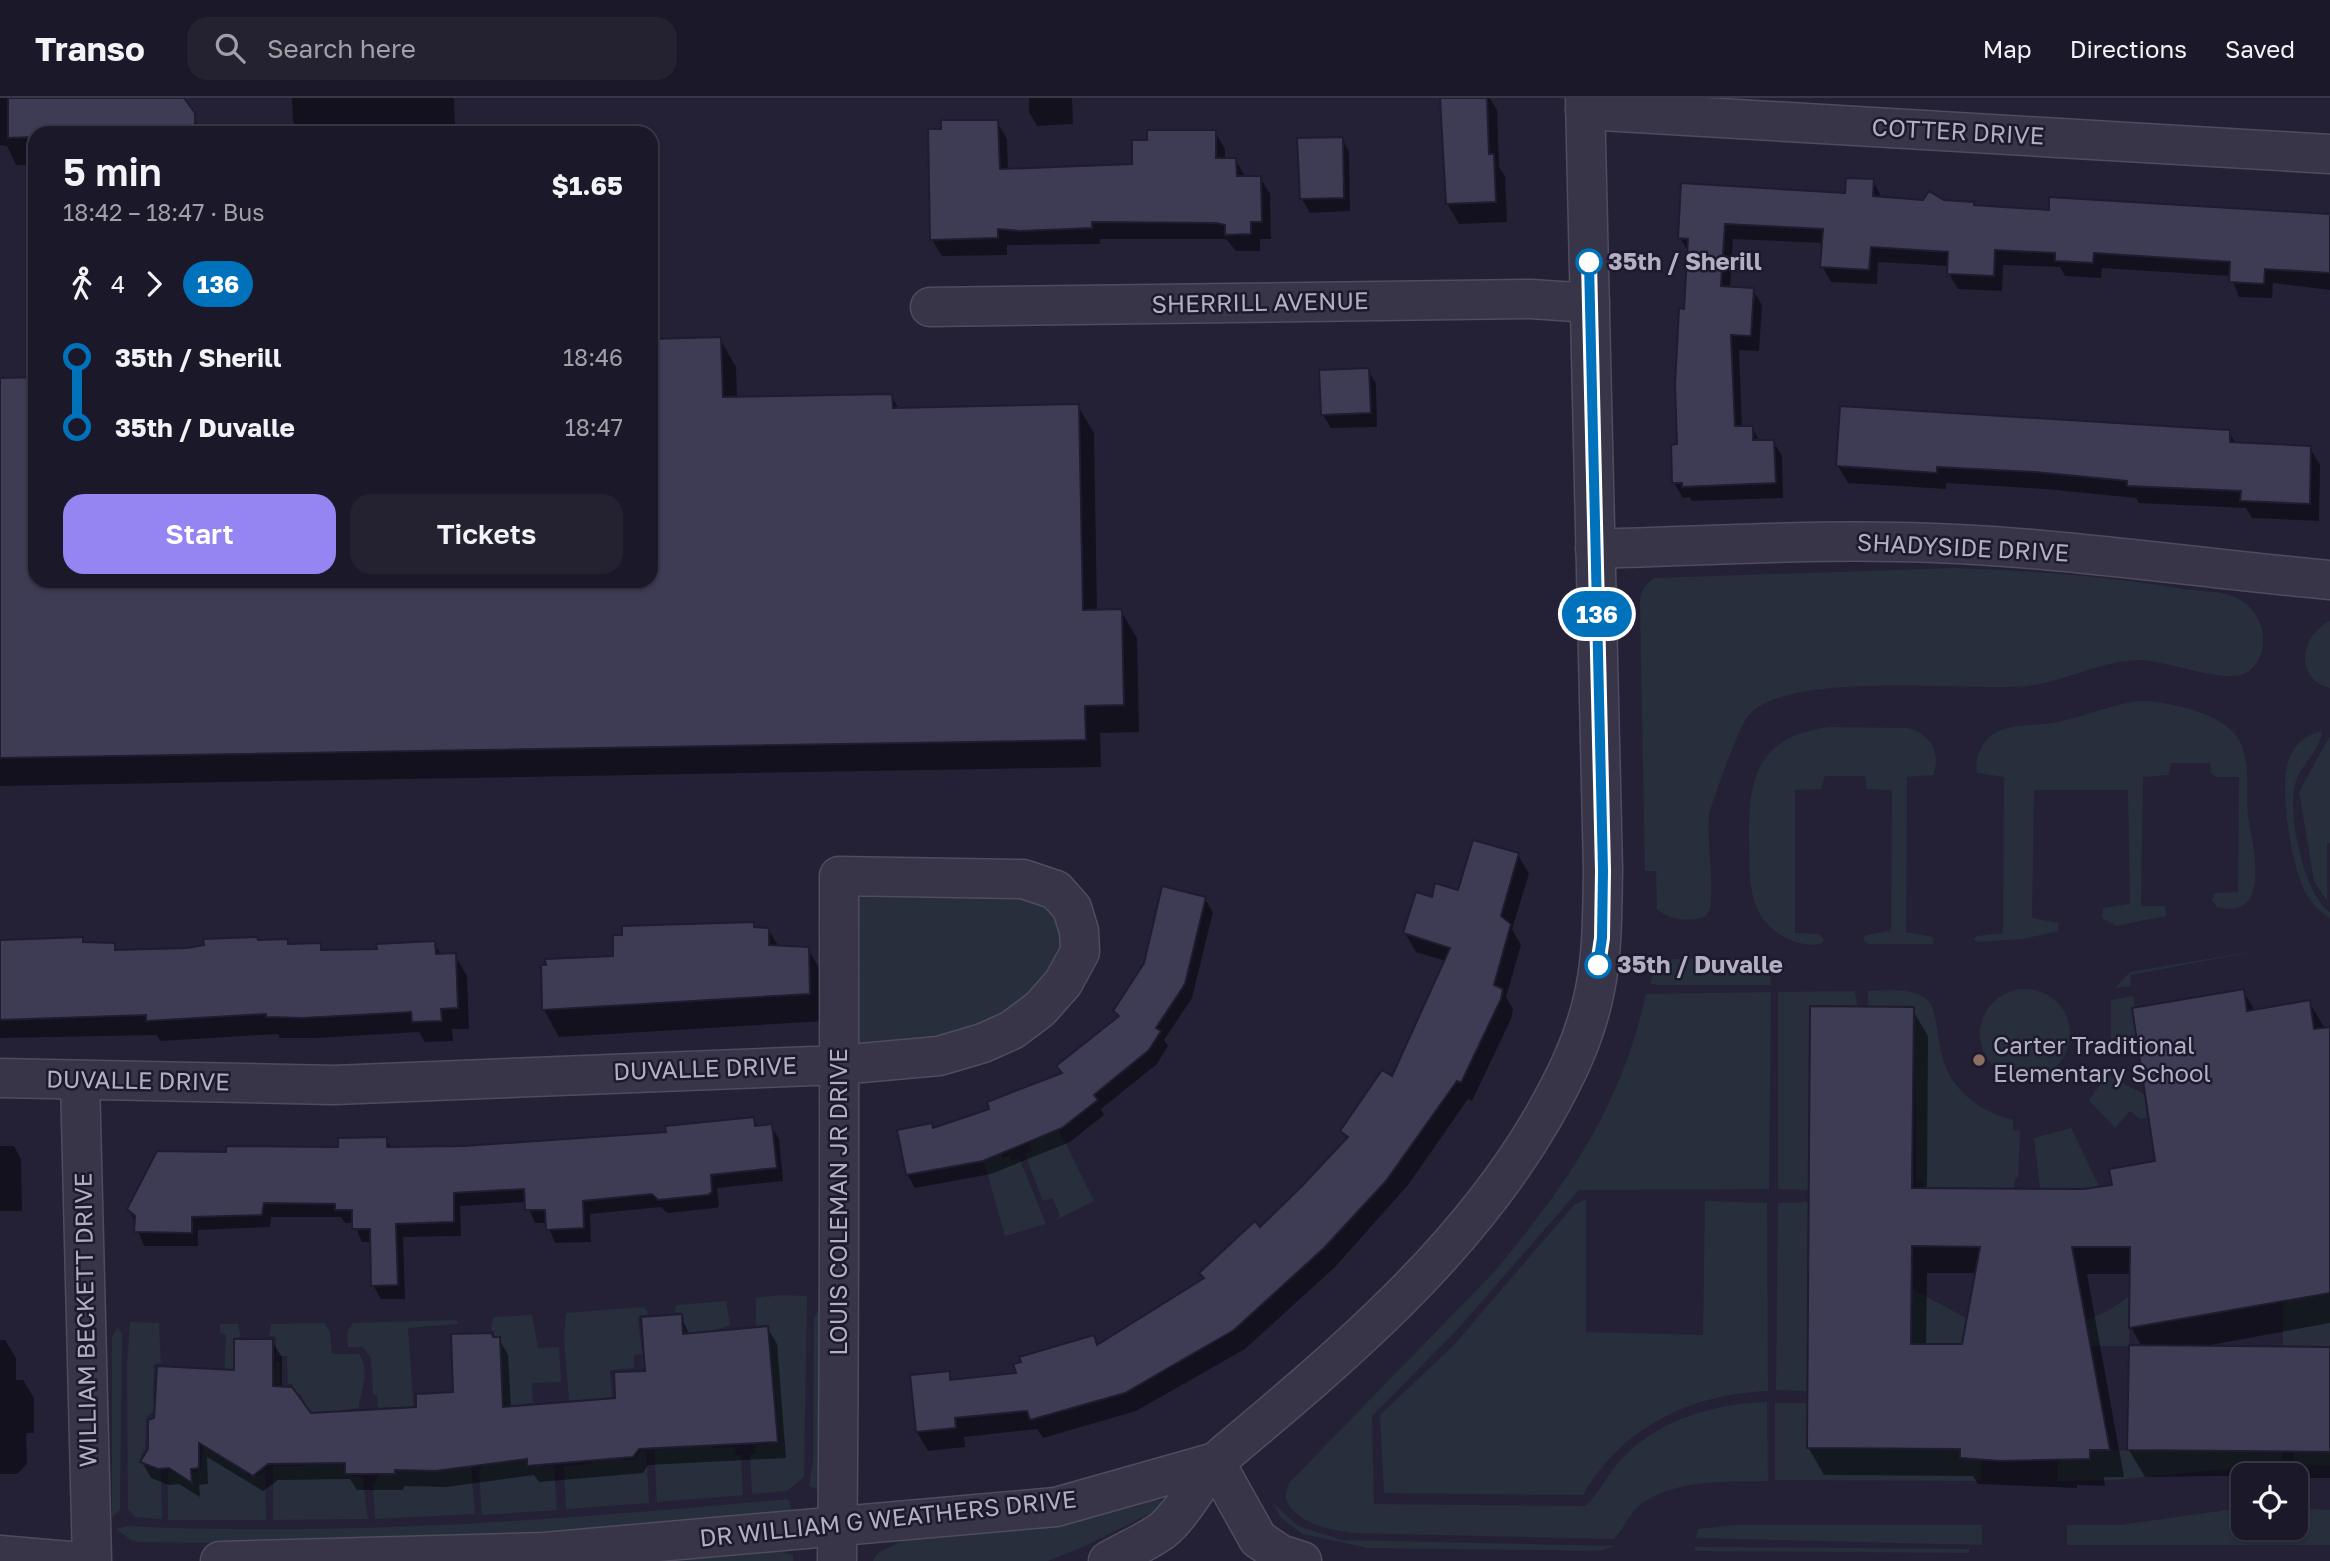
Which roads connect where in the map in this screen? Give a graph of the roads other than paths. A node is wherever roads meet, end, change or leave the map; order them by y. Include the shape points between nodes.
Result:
1 (1585, 104) edge
2 (2330, 154) edge
3 (1590, 303) junction
4 (930, 307) dead end
5 (1595, 550) junction
6 (2330, 580) edge
7 (839, 876) joint
8 (839, 1065) junction
9 (0, 1078) edge
10 (80, 1080) junction
11 (1215, 1462) junction
12 (838, 1544) edge
13 (0, 1555) edge
14 (70, 1561) edge
15 (92, 1561) edge
16 (220, 1561) edge
17 (1108, 1561) edge
18 (1302, 1561) edge

1 - 2 street, COTTER DRIVE
1 - 3 street, DR WILLIAM G WEATHERS DRIVE
3 - 4 street, SHERRILL AVENUE via 1531,299
3 - 5 street, DR WILLIAM G WEATHERS DRIVE
5 - 6 street, SHADYSIDE DRIVE via 1899,542 2050,550
5 - 11 street, DR WILLIAM G WEATHERS DRIVE via 1602,938 1593,1002 1582,1039 1517,1160 1455,1240 1379,1321
7 - 8 street, LOUIS COLEMAN JR DRIVE
7 - 8 street, DUVALLE DRIVE via 1023,879 1056,890 1072,908 1080,952 1040,1009 983,1044 939,1056
8 - 10 street, DUVALLE DRIVE via 334,1084
8 - 12 street, LOUIS COLEMAN JR DRIVE
9 - 10 street, DUVALLE DRIVE
10 - 15 street, WILLIAM BECKETT DRIVE
11 - 12 street, DR WILLIAM G WEATHERS DRIVE via 1056,1507
11 - 17 street, DR WILLIAM G WEATHERS DRIVE via 1164,1529
11 - 18 street via 1258,1539 1280,1554
12 - 16 street, DR WILLIAM G WEATHERS DRIVE
13 - 14 street

